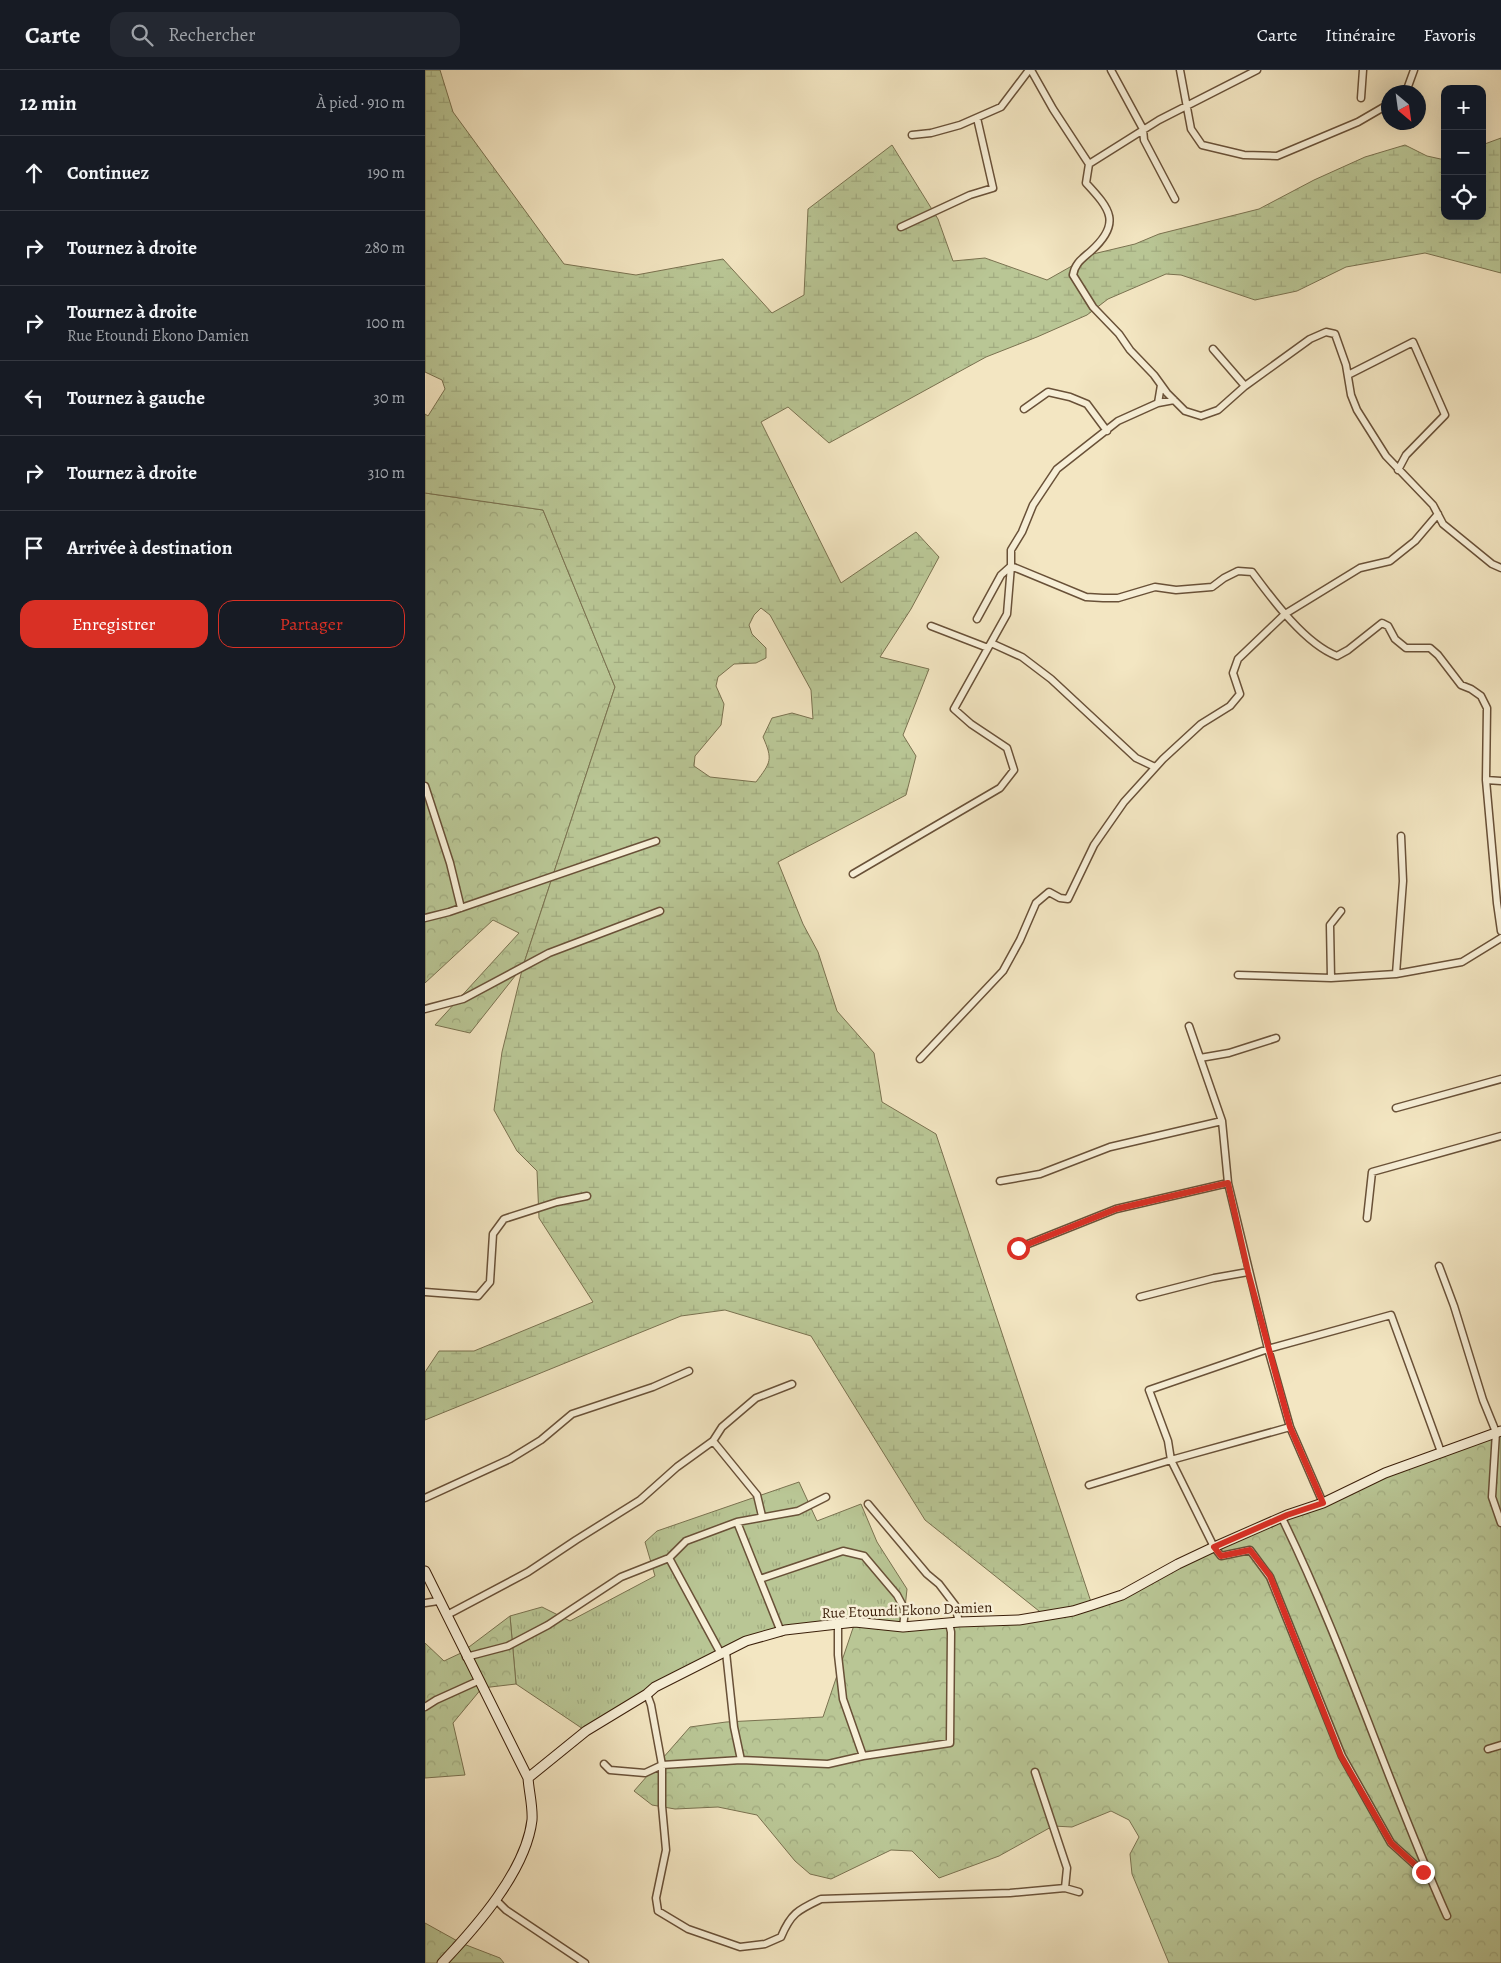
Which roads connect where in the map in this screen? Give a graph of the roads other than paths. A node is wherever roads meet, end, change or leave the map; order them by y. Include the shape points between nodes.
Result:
1 (1030, 70) edge
2 (1111, 70) edge
3 (1180, 70) edge
4 (1257, 70) edge
5 (1363, 70) edge
6 (1414, 70) edge
7 (1409, 85) edge
8 (1361, 98) dead end
9 (1185, 105) junction
10 (1381, 109) edge
11 (977, 118) junction
12 (1143, 129) junction
13 (912, 135) dead end
14 (1089, 164) junction
15 (1175, 199) dead end
16 (901, 227) dead end
17 (1213, 349) dead end
18 (1348, 375) junction
19 (1161, 385) junction
20 (1245, 386) junction
21 (1174, 400) junction
22 (1158, 404) junction
23 (1023, 409) dead end
24 (1107, 431) junction
25 (1398, 470) junction
26 (1438, 514) junction
27 (1011, 566) junction
28 (1501, 568) edge
29 (1285, 614) junction
30 (977, 619) dead end
31 (931, 626) dead end
32 (989, 645) junction
33 (1155, 767) junction
34 (1486, 780) junction
35 (1501, 781) edge
36 (425, 786) edge
37 (1401, 836) dead end
38 (656, 841) dead end
39 (853, 874) dead end
40 (461, 908) junction
41 (1341, 911) dead end
42 (660, 912) dead end
43 (425, 918) edge
44 (1501, 932) edge
45 (1501, 938) edge
46 (1396, 974) junction
47 (1238, 975) dead end
48 (1331, 978) junction
49 (425, 1009) edge
50 (1189, 1026) dead end
51 (1276, 1038) dead end
52 (1200, 1058) junction
53 (920, 1059) dead end
54 (1501, 1079) edge
55 (1396, 1108) dead end
56 (1222, 1121) junction
57 (1501, 1136) edge
58 (1000, 1181) dead end
59 (1228, 1183) junction
60 (587, 1196) dead end
61 (1367, 1218) dead end
62 (1018, 1248) dead end
63 (1439, 1266) dead end
64 (1248, 1272) junction
65 (425, 1292) edge
66 (1140, 1298) dead end
67 (1268, 1349) junction
68 (689, 1371) dead end
69 (792, 1384) dead end
70 (1290, 1427) junction
71 (1499, 1431) edge
72 (713, 1441) junction
73 (1441, 1452) junction
74 (1171, 1460) junction
75 (1089, 1486) dead end
76 (826, 1497) dead end
77 (425, 1498) edge
78 (1323, 1503) junction
79 (868, 1504) dead end
80 (762, 1516) junction
81 (1282, 1518) junction
82 (737, 1522) junction
83 (1501, 1523) edge
84 (1214, 1547) junction
85 (669, 1558) junction
86 (425, 1570) edge
87 (760, 1579) junction
88 (438, 1600) junction
89 (425, 1603) edge
90 (447, 1615) junction
91 (959, 1622) junction
92 (949, 1623) junction
93 (838, 1624) junction
94 (903, 1627) junction
95 (781, 1632) junction
96 (723, 1653) junction
97 (467, 1657) junction
98 (478, 1680) junction
99 (647, 1694) junction
100 (425, 1707) edge
101 (1501, 1745) edge
102 (1488, 1749) dead end
103 (863, 1756) junction
104 (741, 1760) junction
105 (603, 1764) dead end
106 (662, 1765) junction
107 (1035, 1772) dead end
108 (527, 1778) junction
109 (1423, 1872) dead end
110 (1065, 1888) junction
111 (1079, 1892) dead end
112 (495, 1900) junction
113 (1447, 1916) dead end
114 (442, 1963) edge
115 (585, 1963) edge

1 - 11 street via 1001,107
1 - 14 street
2 - 12 street
3 - 9 street
4 - 9 street
5 - 8 street
6 - 7 street
9 - 10 street via 1191,128 1202,145 1244,155 1277,156 1358,122
9 - 12 street
11 - 13 street via 931,133
11 - 16 street via 993,188 970,195
12 - 14 street
12 - 15 street via 1145,140
14 - 19 street via 1086,182 1104,202 1111,220 1108,231 1075,265 1073,275 1093,307
17 - 20 street
18 - 20 street via 1335,334 1326,332 1310,339
18 - 25 street via 1357,410
18 - 25 street via 1413,342 1445,415 1406,455
19 - 21 street
19 - 22 street
20 - 21 street via 1218,410 1201,416 1185,411
21 - 22 street
22 - 24 street via 1118,421
23 - 24 street via 1048,392 1070,396 1087,404
24 - 27 street via 1057,469 1042,490 1011,550
25 - 26 street
26 - 28 street via 1443,524
26 - 29 street via 1415,541 1390,561 1360,568
27 - 29 street via 1086,598 1118,598 1155,587 1176,590 1212,588 1238,571 1252,572
27 - 30 street via 1001,575
27 - 32 street via 1007,614
29 - 33 street via 1238,659 1233,673 1240,694 1230,706 1201,724
29 - 34 street via 1325,651 1337,656 1382,623 1406,648 1430,648 1461,685 1481,696 1487,708
31 - 32 street
32 - 33 street via 1022,657 1051,679 1136,758
32 - 39 street via 954,709 1007,748 1014,770 1000,788
33 - 53 street via 1124,802 1094,845 1068,899 1049,892 1037,903 1003,971
34 - 35 street
34 - 44 street
36 - 40 street
37 - 46 street via 1403,881
38 - 40 street
40 - 43 street
41 - 48 street via 1330,925
42 - 49 street via 549,953 463,999
45 - 46 street via 1462,962
46 - 48 street
47 - 48 street
50 - 52 street
51 - 52 street
52 - 56 street
54 - 55 street
56 - 58 street via 1110,1147 1041,1174
56 - 59 street
57 - 61 street via 1372,1172
59 - 62 street via 1116,1209
59 - 64 street
60 - 65 street via 557,1202 504,1220 493,1234 490,1282 477,1296
63 - 71 street via 1483,1400
64 - 66 street
64 - 67 street
67 - 70 street
67 - 73 street via 1391,1315
67 - 74 street via 1149,1390 1168,1441
68 - 77 street via 653,1387 572,1414 541,1440 510,1459
69 - 72 street via 756,1398 722,1427
70 - 74 street
70 - 78 street
71 - 73 street, Rue Etoundi Ekono Damien
71 - 83 street via 1493,1496
72 - 80 street via 757,1495
72 - 90 street via 640,1500 528,1572
73 - 78 street, Rue Etoundi Ekono Damien via 1385,1473
74 - 75 street
74 - 84 street
76 - 80 street via 798,1510
78 - 81 street, Rue Etoundi Ekono Damien
79 - 91 street via 939,1584 955,1605
80 - 82 street
81 - 84 street, Rue Etoundi Ekono Damien
81 - 113 street via 1329,1622
82 - 85 street via 686,1541
82 - 87 street
84 - 91 street, Rue Etoundi Ekono Damien via 1122,1595 1073,1611 1019,1620
84 - 109 street via 1221,1556 1250,1550 1270,1576 1341,1756 1391,1843
85 - 96 street
85 - 97 street via 621,1577 509,1646
86 - 88 street
87 - 94 street via 843,1551 864,1556 897,1595 905,1610
87 - 95 street
88 - 89 street
88 - 90 street
90 - 97 street
91 - 92 street, Rue Etoundi Ekono Damien
92 - 94 street, Rue Etoundi Ekono Damien
92 - 103 street via 950,1743
93 - 94 street, Rue Etoundi Ekono Damien via 855,1622
93 - 95 street, Rue Etoundi Ekono Damien
93 - 103 street via 843,1699
95 - 96 street, Rue Etoundi Ekono Damien via 746,1642
96 - 99 street, Rue Etoundi Ekono Damien
96 - 104 street
97 - 98 street
98 - 100 street
98 - 108 street
99 - 106 street
99 - 108 street, Rue Etoundi Ekono Damien via 586,1731
101 - 102 street
103 - 104 street via 828,1764
104 - 106 street
105 - 106 street via 610,1770 645,1773
106 - 110 street via 666,1850 656,1898 658,1911 688,1928 739,1947 765,1944 781,1937 788,1920 821,1899 1010,1893
107 - 110 street via 1067,1868
108 - 112 street via 532,1820 526,1843 508,1882
110 - 111 street
112 - 114 street
112 - 115 street

